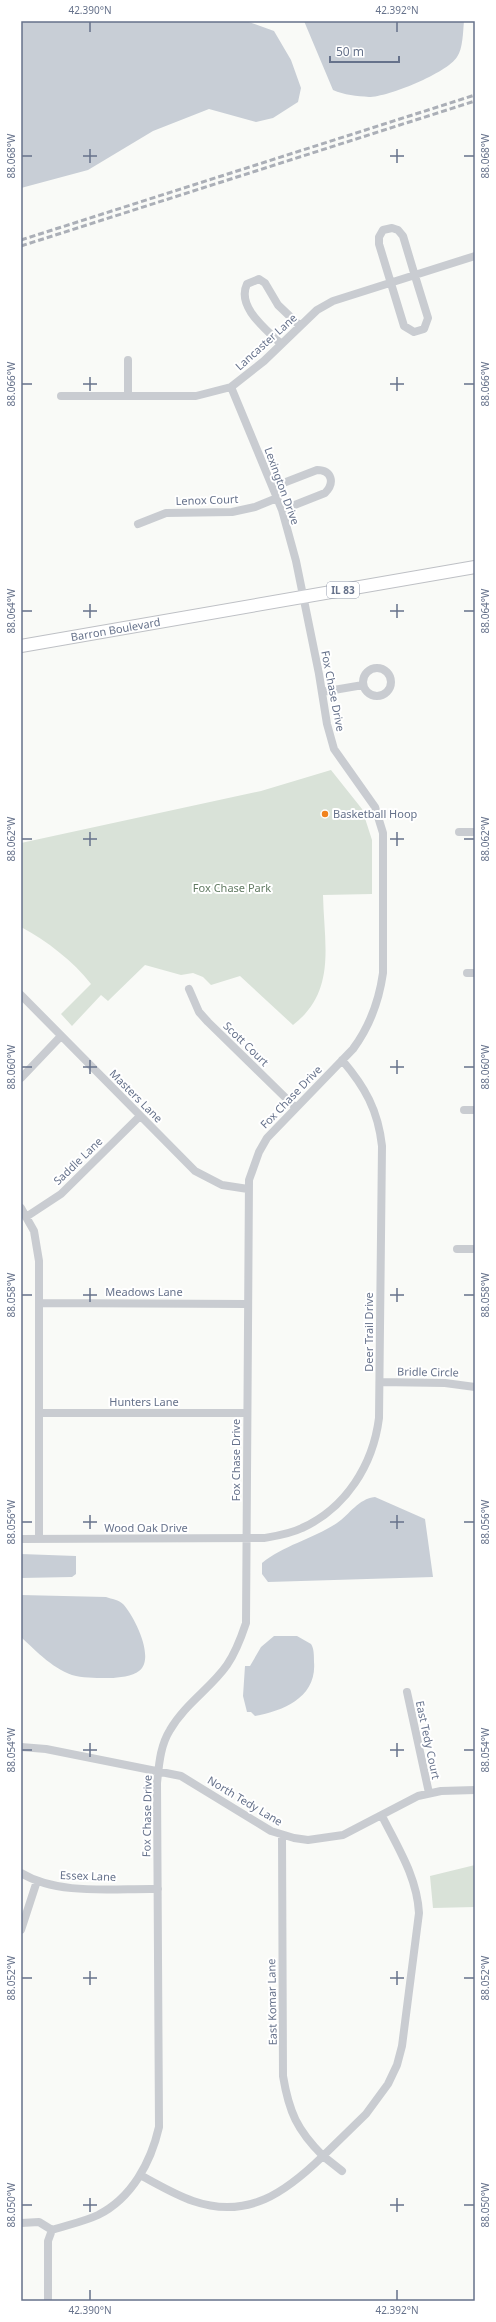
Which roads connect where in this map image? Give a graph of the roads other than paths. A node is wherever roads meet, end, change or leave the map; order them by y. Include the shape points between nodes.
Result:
1 (475, 256) edge
2 (415, 276) junction
3 (391, 284) junction
4 (300, 326) junction
5 (281, 344) junction
6 (128, 360) dead end
7 (231, 387) junction
8 (62, 396) dead end
9 (128, 396) junction
10 (273, 487) junction
11 (277, 498) junction
12 (282, 510) junction
13 (138, 524) dead end
14 (475, 567) edge
15 (303, 597) junction
16 (21, 646) edge
17 (363, 685) dead end
18 (322, 692) junction
19 (459, 832) dead end
20 (475, 832) edge
21 (189, 989) dead end
22 (21, 996) edge
23 (62, 1036) junction
24 (342, 1060) junction
25 (21, 1078) edge
26 (296, 1108) junction
27 (464, 1110) dead end
28 (475, 1110) edge
29 (140, 1116) junction
30 (248, 1189) junction
31 (21, 1208) edge
32 (26, 1217) junction
33 (457, 1249) dead end
34 (475, 1249) edge
35 (40, 1303) junction
36 (248, 1304) junction
37 (380, 1382) junction
38 (475, 1387) edge
39 (40, 1413) junction
40 (248, 1413) junction
41 (248, 1538) junction
42 (21, 1539) edge
43 (40, 1539) junction
44 (407, 1692) dead end
45 (21, 1747) edge
46 (158, 1771) junction
47 (475, 1790) edge
48 (429, 1794) junction
49 (382, 1816) junction
50 (282, 1835) junction
51 (21, 1872) edge
52 (38, 1881) junction
53 (158, 1889) junction
54 (21, 1930) edge
55 (323, 2156) junction
56 (342, 2172) dead end
57 (140, 2175) junction
58 (21, 2223) edge
59 (52, 2230) junction
60 (48, 2301) edge

1 - 2 street, Lancaster Lane
2 - 3 street, Lancaster Lane
2 - 3 street via 428,318 424,329 414,332 404,326
2 - 3 street via 403,236 392,228 383,230 379,244
3 - 4 street, Lancaster Lane via 333,301 317,310
4 - 5 street, Lancaster Lane
4 - 5 street via 278,305 265,282 259,279 246,284 244,298 255,318
5 - 7 street, Lancaster Lane
6 - 9 street
7 - 9 street, Lancaster Lane via 196,396
7 - 10 street, Lexington Drive
8 - 9 street, Lancaster Lane
10 - 11 street, Lexington Drive
10 - 12 street via 317,470 329,474 332,481 325,493
11 - 12 street, Lexington Drive
11 - 13 street, Lenox Court via 256,507 232,512 166,513
12 - 15 street, Lexington Drive
14 - 15 main road, IL 83
15 - 16 main road, Barron Boulevard / IL 83
15 - 18 street, Fox Chase Drive
17 - 18 street
18 - 24 street, Fox Chase Drive via 334,749 375,807 384,846 381,989 364,1034
19 - 20 street
21 - 26 street, Scott Court via 199,1012
22 - 23 street, Masters Lane
23 - 25 street
23 - 29 street, Masters Lane
24 - 26 street, Fox Chase Drive
24 - 37 street, Deer Trail Drive via 367,1093 380,1133
26 - 30 street, Fox Chase Drive via 267,1138 259,1152
27 - 28 street
29 - 30 street, Masters Lane via 195,1171 222,1185
29 - 32 street, Saddle Lane via 61,1194
30 - 36 street, Fox Chase Drive
31 - 32 street
32 - 35 street via 34,1231 38,1248
33 - 34 street
35 - 36 street, Meadows Lane
35 - 39 street
36 - 40 street, Fox Chase Drive
37 - 38 street, Bridle Circle via 446,1382
37 - 41 street, Deer Trail Drive via 379,1418 373,1450 347,1495 332,1509 302,1528 264,1538
39 - 40 street, Hunters Lane
39 - 43 street
40 - 41 street, Fox Chase Drive
41 - 43 street, Wood Oak Drive
41 - 46 street, Fox Chase Drive via 246,1617 238,1648 226,1666 185,1709 170,1730 163,1745
42 - 43 street, Wood Oak Drive
44 - 48 street, East Tedy Court
45 - 46 street, North Tedy Lane via 46,1749
46 - 50 street, North Tedy Lane via 181,1776 270,1831
46 - 53 street, Fox Chase Drive
47 - 48 street, North Tedy Lane
48 - 49 street, North Tedy Lane via 418,1796
49 - 50 street, North Tedy Lane via 356,1830 330,1839 308,1840
49 - 55 street via 414,1880 418,1899 419,1913 402,2046 388,2084 376,2101
50 - 55 street, East Komar Lane via 283,2076 287,2103 298,2127
51 - 52 street, Essex Lane
52 - 53 street, Essex Lane via 63,1888
52 - 54 street
53 - 57 street, Fox Chase Drive via 158,2127 155,2144
55 - 56 street, East Komar Lane
55 - 57 street via 303,2176 276,2196 240,2205 221,2206 191,2201
57 - 59 street, Fox Chase Drive via 128,2191 100,2214
58 - 59 street via 40,2222
59 - 60 street via 48,2241

